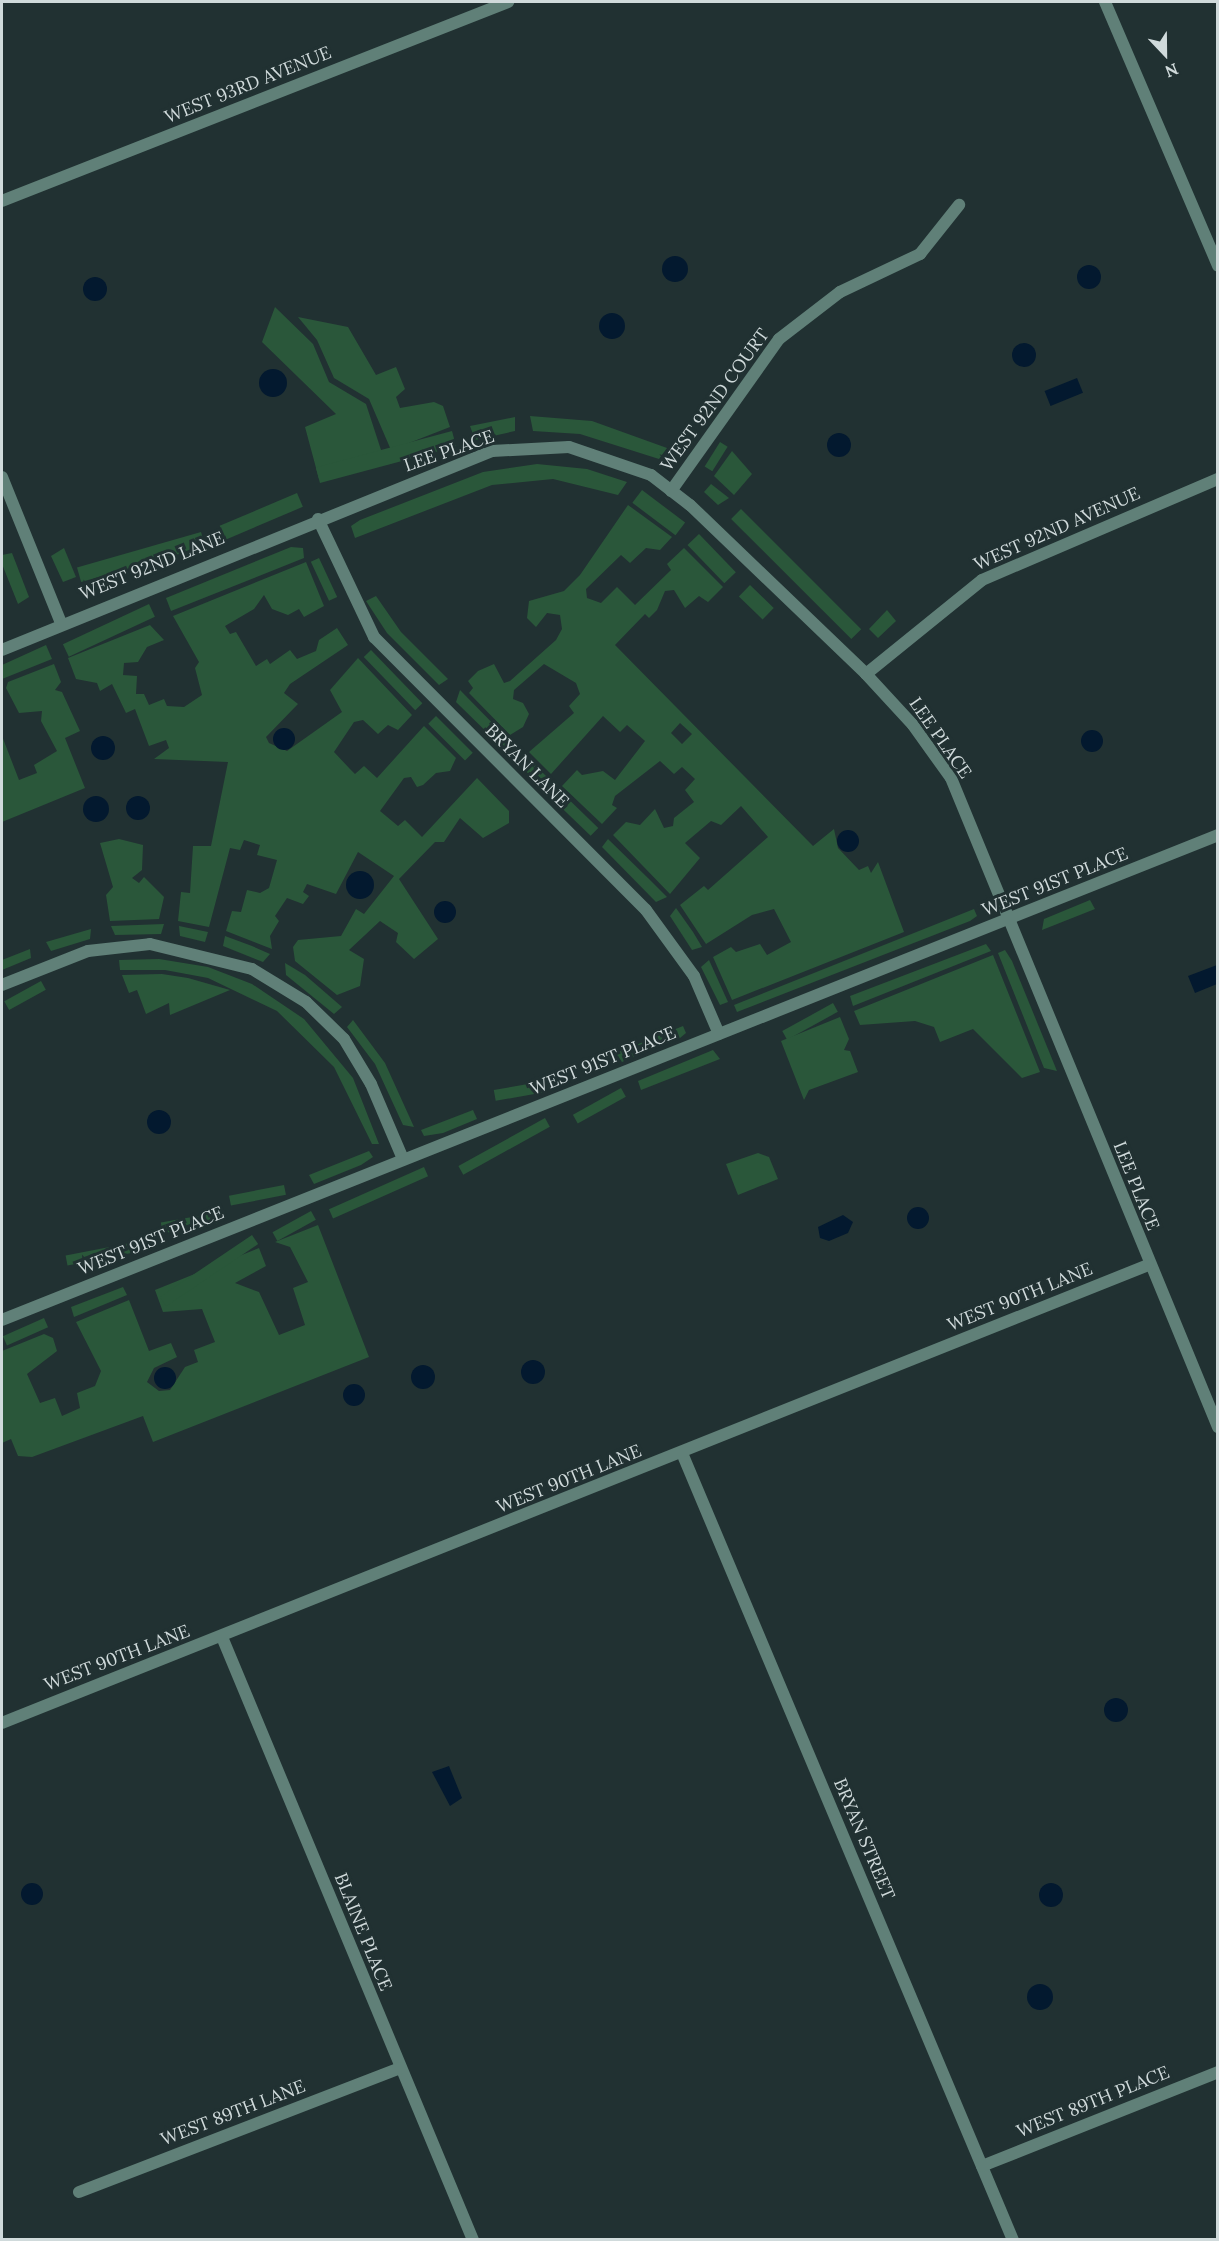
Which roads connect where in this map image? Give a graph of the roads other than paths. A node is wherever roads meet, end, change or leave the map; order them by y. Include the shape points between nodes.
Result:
1 (508, 2) edge
2 (1105, 2) edge
3 (2, 201) edge
4 (959, 205) dead end
5 (1218, 267) edge
6 (2, 477) edge
7 (1218, 479) edge
8 (671, 490) junction
9 (318, 519) junction
10 (61, 623) junction
11 (2, 650) edge
12 (866, 674) junction
13 (1218, 835) edge
14 (1010, 920) junction
15 (2, 985) edge
16 (719, 1034) junction
17 (403, 1160) junction
18 (1148, 1265) junction
19 (2, 1320) edge
20 (1218, 1427) edge
21 (682, 1453) junction
22 (222, 1637) junction
23 (2, 1723) edge
24 (400, 2068) junction
25 (1218, 2072) edge
26 (982, 2166) junction
27 (79, 2192) dead end
28 (473, 2240) edge
29 (1012, 2240) edge

1 - 3 street, WEST 93RD AVENUE
2 - 5 street
4 - 8 street, WEST 92ND COURT via 920,254 840,292 779,339
6 - 10 street
7 - 12 street, WEST 92ND AVENUE via 982,580
8 - 9 street, LEE PLACE via 612,458 569,447 492,451
8 - 12 street, LEE PLACE
9 - 10 street, WEST 92ND LANE
9 - 16 street, BRYAN LANE via 375,637 646,910 694,976
10 - 11 street, WEST 92ND LANE
12 - 14 street, LEE PLACE via 913,725 951,778
13 - 14 street, WEST 91ST PLACE
14 - 16 street, WEST 91ST PLACE
14 - 18 street, LEE PLACE
15 - 17 street via 88,951 150,944 203,953 267,976 306,1002 344,1040 371,1084
16 - 17 street, WEST 91ST PLACE
17 - 19 street, WEST 91ST PLACE
18 - 20 street, LEE PLACE
18 - 21 street, WEST 90TH LANE
21 - 22 street, WEST 90TH LANE
21 - 26 street, BRYAN STREET
22 - 23 street, WEST 90TH LANE
22 - 24 street, BLAINE PLACE
24 - 27 street, WEST 89TH LANE
24 - 28 street, BLAINE PLACE
25 - 26 street, WEST 89TH PLACE
26 - 29 street, BRYAN STREET

